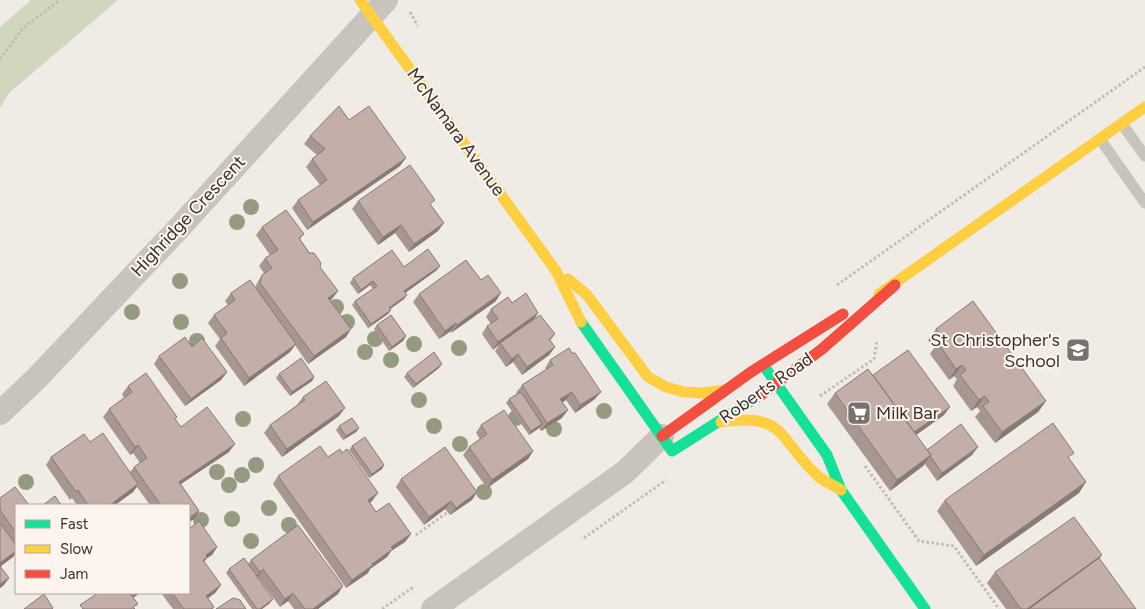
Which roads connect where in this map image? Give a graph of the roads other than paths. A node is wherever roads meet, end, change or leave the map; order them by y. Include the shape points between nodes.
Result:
1 (373, 5) edge
2 (1145, 108) edge
3 (1122, 124) junction
4 (1100, 140) junction
5 (1145, 156) edge
6 (1145, 203) edge
7 (550, 264) junction
8 (895, 284) junction
9 (762, 364) junction
10 (776, 384) junction
11 (726, 389) junction
12 (0, 413) edge
13 (719, 422) junction
14 (667, 443) junction
15 (841, 490) junction
16 (433, 609) edge
17 (925, 609) edge

1 - 7 street, McNamara Avenue
1 - 12 street, Highridge Crescent via 178,228
2 - 3 street, Roberts Road
3 - 4 street, Roberts Road
3 - 5 lane
4 - 6 lane
4 - 8 street, Roberts Road
7 - 11 street, McNamara Avenue via 587,295 648,377 656,383 684,393
7 - 14 street, McNamara Avenue via 583,325
8 - 9 street, Roberts Road
8 - 10 street, Roberts Road via 850,326
9 - 10 street
9 - 11 street, Roberts Road
10 - 13 street, Roberts Road
10 - 15 street via 827,455
11 - 14 street, Roberts Road
13 - 14 street, Roberts Road
13 - 15 street via 752,418 768,423 785,435 819,477
14 - 16 street, Roberts Road
15 - 17 street

